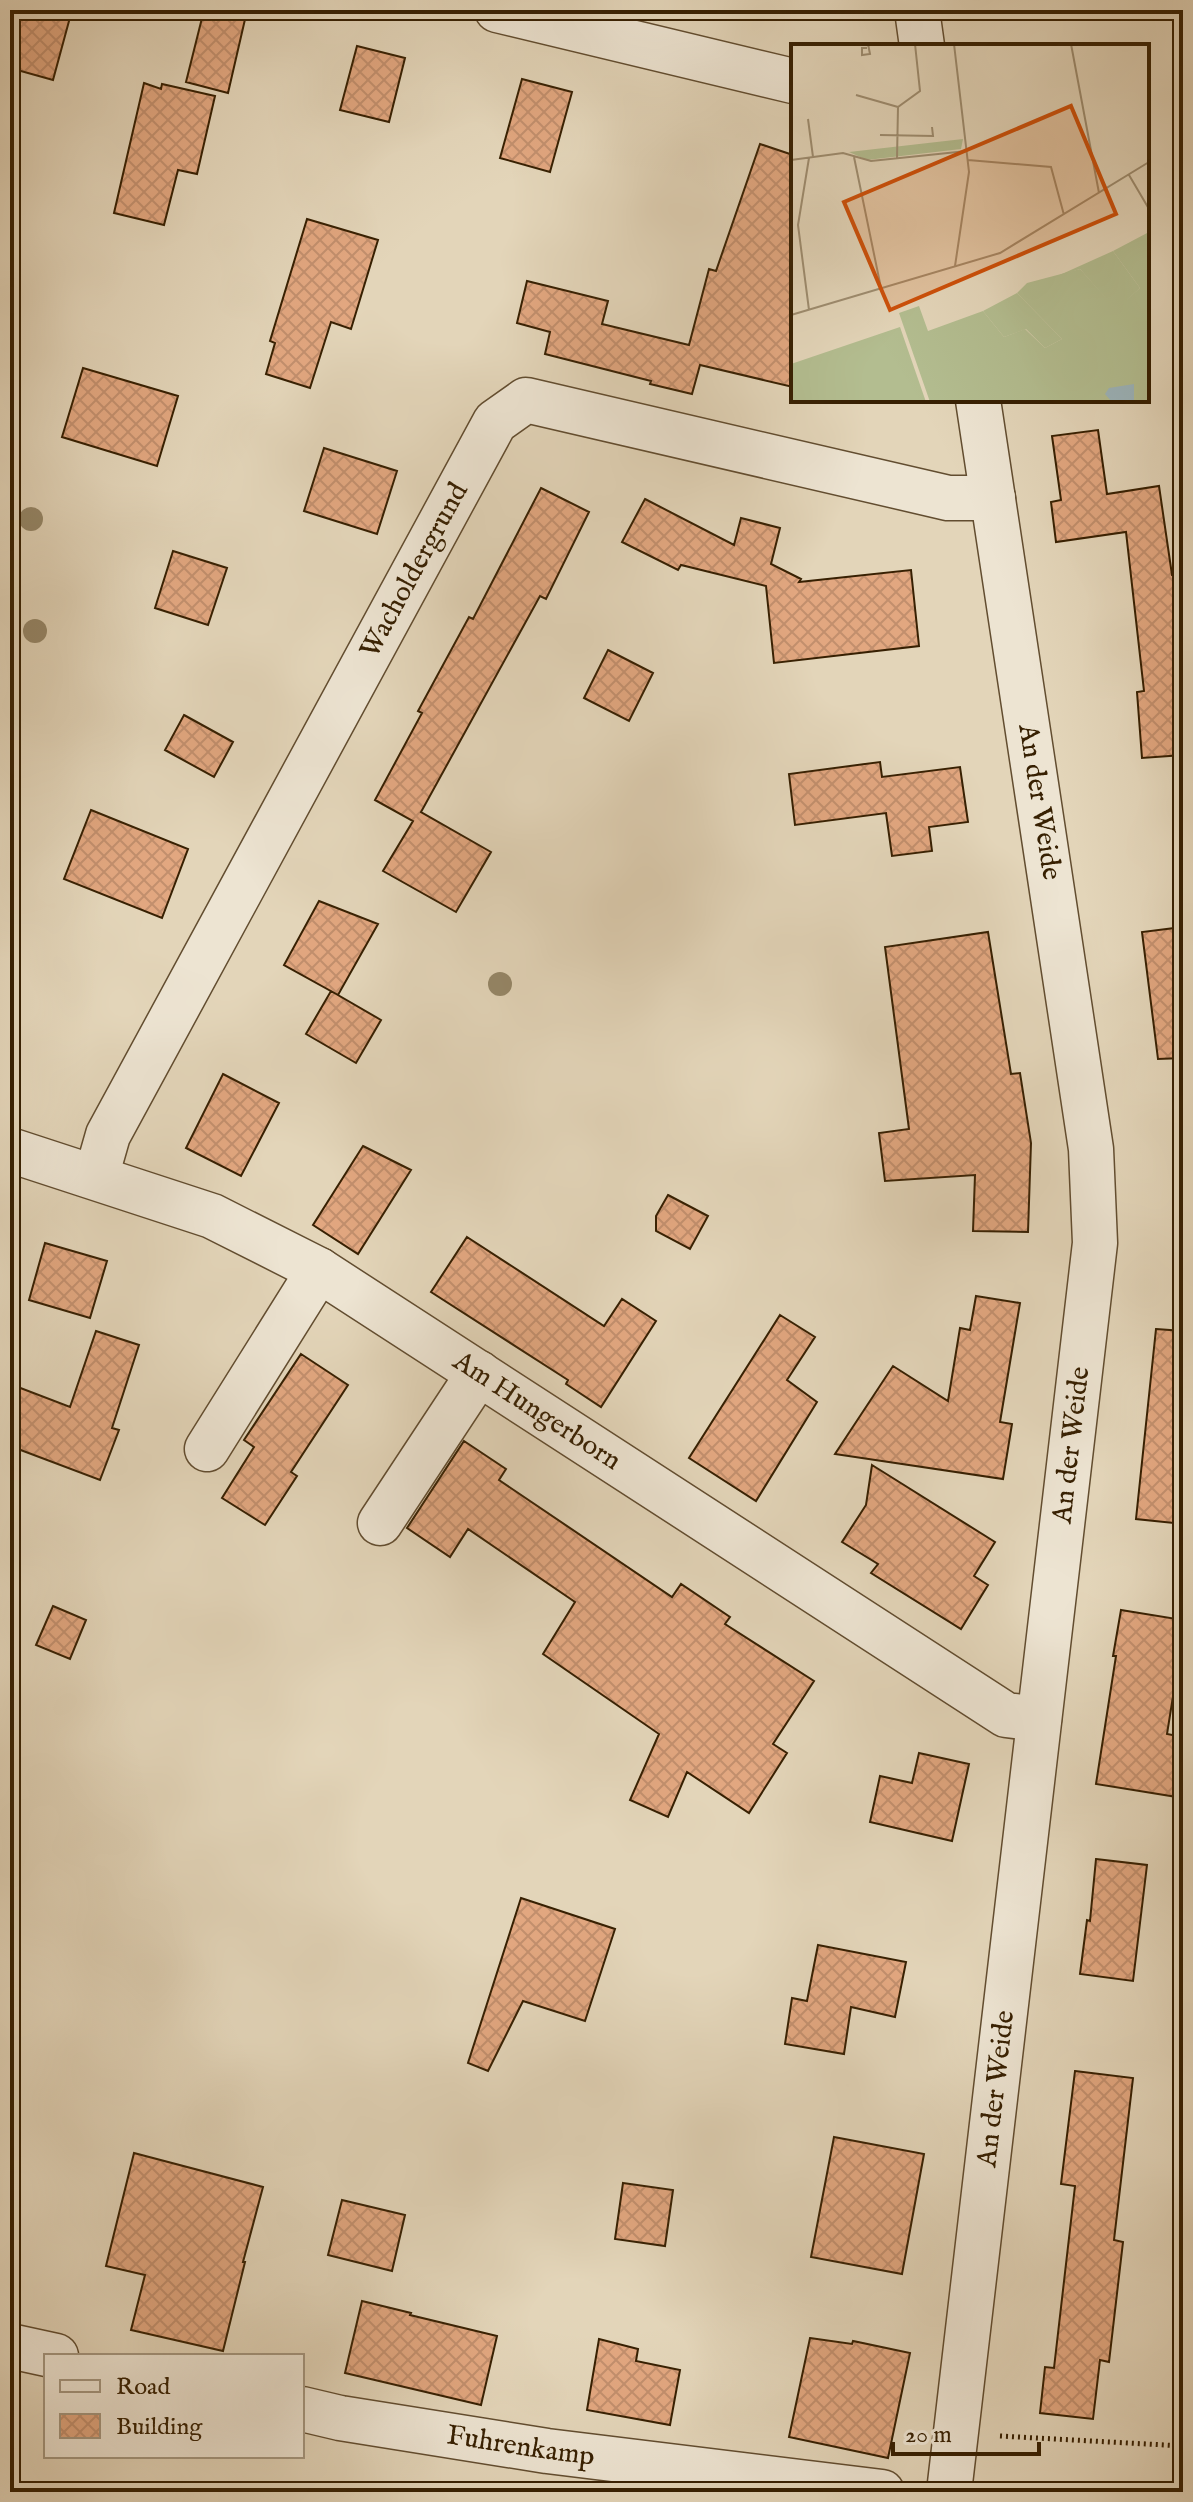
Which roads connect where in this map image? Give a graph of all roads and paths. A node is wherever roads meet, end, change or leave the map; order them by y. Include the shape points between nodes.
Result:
1 (497, 10) edge
2 (917, 10) edge
3 (922, 44) edge
4 (791, 81) edge
5 (978, 402) edge
6 (993, 498) junction
7 (10, 1150) edge
8 (96, 1177) junction
9 (319, 1270) junction
10 (479, 1373) junction
11 (207, 1449) dead end
12 (380, 1523) dead end
13 (1039, 1719) junction
14 (10, 2346) edge
15 (47, 2354) edge
16 (304, 2409) edge
17 (956, 2433) junction
18 (1183, 2446) edge
19 (882, 2492) edge
20 (949, 2492) edge

1 - 4 street
2 - 3 street
5 - 6 street, An der Weide
6 - 8 street, Wacholdergrund via 948,498 526,400 495,422 108,1135
6 - 13 street, An der Weide via 1091,1149 1095,1243
7 - 8 street, Am Hungerborn
8 - 9 street, Am Hungerborn via 212,1216
9 - 10 street, Am Hungerborn
9 - 11 street
10 - 12 street
10 - 13 street, Am Hungerborn via 1006,1715
13 - 17 street, An der Weide
14 - 15 street
16 - 19 street, Fuhrenkamp via 547,2451
17 - 18 path
17 - 20 street, An der Weide

